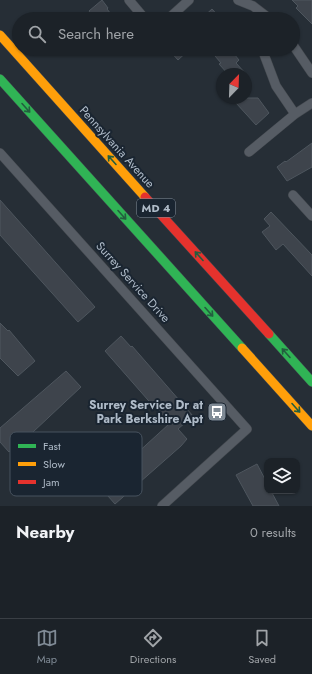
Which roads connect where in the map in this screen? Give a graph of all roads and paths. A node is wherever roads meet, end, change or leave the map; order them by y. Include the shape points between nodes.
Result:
1 (129, 0) edge
2 (189, 0) edge
3 (238, 0) edge
4 (139, 12) edge
5 (176, 12) edge
6 (260, 12) edge
7 (0, 35) edge
8 (12, 48) edge
9 (19, 56) edge
10 (265, 56) edge
11 (300, 56) edge
12 (312, 74) edge
13 (0, 79) edge
14 (312, 103) edge
15 (295, 114) junction
16 (0, 152) edge
17 (249, 152) dead end
18 (293, 195) dead end
19 (312, 216) edge
20 (312, 382) edge
21 (312, 426) edge
22 (162, 506) edge

1 - 4 street
2 - 5 street
3 - 6 street
8 -> 7 highway, Pennsylvania Avenue / MD 4
20 -> 9 highway, Pennsylvania Avenue / MD 4
10 - 15 street via 276,86
11 - 12 street
13 -> 21 highway, MD 4
14 - 15 street
15 - 17 street
16 - 22 street, Surrey Service Drive via 247,429
18 - 19 street

